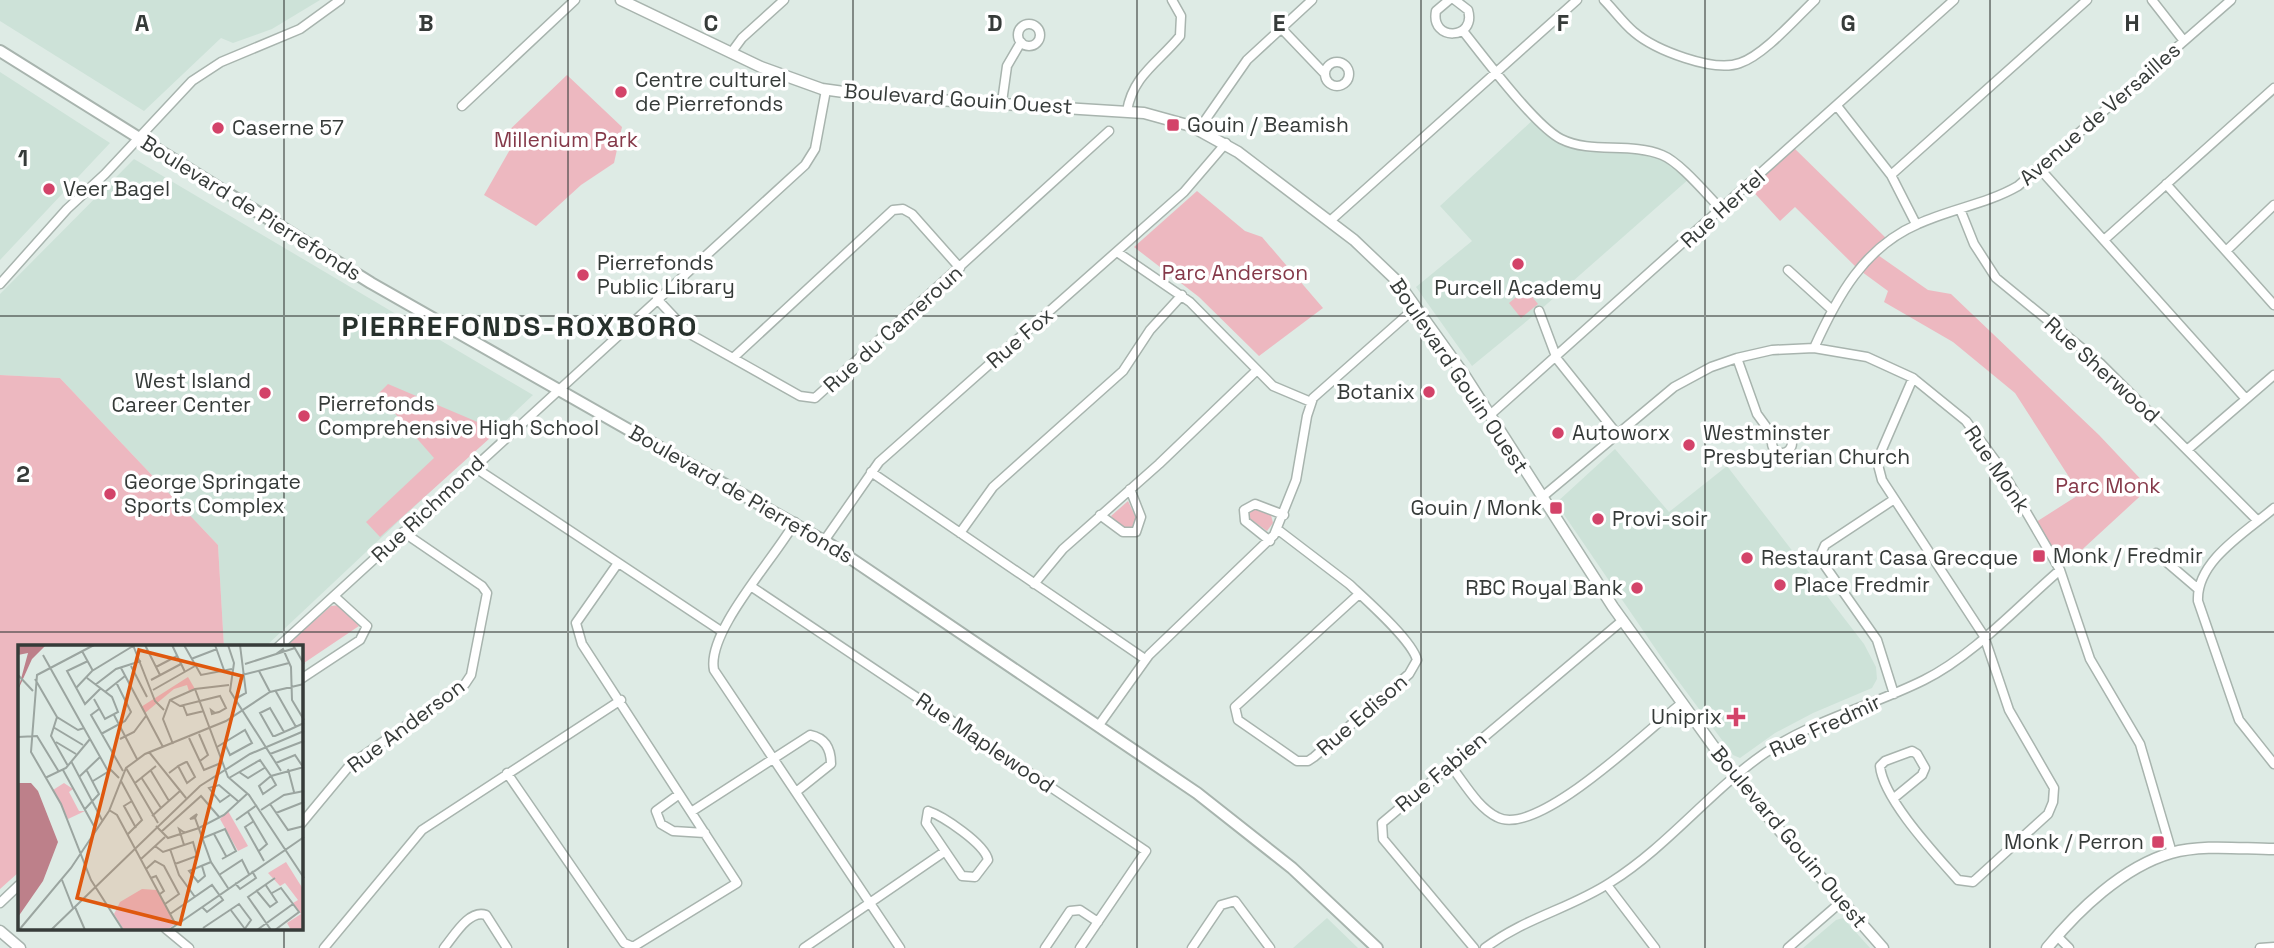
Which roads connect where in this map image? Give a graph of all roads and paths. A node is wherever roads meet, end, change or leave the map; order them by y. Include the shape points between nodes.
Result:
1 (340, 0) edge
2 (575, 0) edge
3 (621, 0) edge
4 (784, 0) edge
5 (1172, 0) edge
6 (1312, 0) edge
7 (1448, 0) edge
8 (1455, 0) edge
9 (1577, 0) edge
10 (1604, 0) edge
11 (1815, 0) edge
12 (1954, 0) edge
13 (2087, 0) edge
14 (2152, 0) edge
15 (2231, 0) edge
16 (643, 4) edge
17 (1282, 27) junction
18 (1463, 31) junction
19 (2184, 41) junction
20 (1021, 42) dead end
21 (0, 51) edge
22 (731, 53) junction
23 (1495, 72) junction
24 (1324, 73) dead end
25 (2274, 88) edge
26 (827, 90) junction
27 (1002, 102) junction
28 (462, 106) dead end
29 (1837, 106) junction
30 (1127, 111) junction
31 (1199, 129) junction
32 (1109, 131) dead end
33 (138, 138) junction
34 (1226, 143) junction
35 (2040, 169) junction
36 (1891, 175) junction
37 (2166, 184) junction
38 (2274, 205) edge
39 (1960, 209) junction
40 (1722, 210) junction
41 (1330, 221) junction
42 (1916, 224) junction
43 (2104, 240) junction
44 (2226, 251) junction
45 (1117, 252) junction
46 (960, 268) junction
47 (1788, 270) dead end
48 (0, 284) edge
49 (1181, 295) junction
50 (657, 299) junction
51 (2274, 305) edge
52 (1416, 307) junction
53 (1831, 309) junction
54 (1539, 311) dead end
55 (1814, 348) junction
56 (733, 358) junction
57 (1737, 358) junction
58 (1556, 359) junction
59 (1256, 371) junction
60 (2274, 375) edge
61 (1913, 378) junction
62 (558, 388) junction
63 (2246, 399) junction
64 (1311, 402) junction
65 (1490, 415) junction
66 (1617, 434) junction
67 (1773, 436) dead end
68 (2187, 450) junction
69 (474, 467) junction
70 (872, 472) junction
71 (1130, 489) junction
72 (1541, 498) junction
73 (1893, 500) junction
74 (2274, 508) edge
75 (1284, 515) junction
76 (1100, 516) junction
77 (2259, 521) junction
78 (795, 522) junction
79 (1278, 529) junction
80 (403, 532) junction
81 (960, 533) junction
82 (824, 541) junction
83 (1269, 541) junction
84 (2156, 553) dead end
85 (618, 563) junction
86 (2060, 570) junction
87 (1034, 584) junction
88 (752, 587) junction
89 (2197, 588) junction
90 (1359, 594) junction
91 (334, 596) junction
92 (1623, 621) junction
93 (721, 631) junction
94 (1984, 636) junction
95 (280, 645) edge
96 (1145, 659) junction
97 (303, 678) edge
98 (1895, 694) junction
99 (621, 700) junction
100 (1682, 703) junction
101 (1099, 725) junction
102 (771, 757) junction
103 (2274, 764) edge
104 (1450, 765) junction
105 (506, 773) junction
106 (1736, 777) junction
107 (796, 792) junction
108 (678, 794) junction
109 (1894, 798) junction
110 (691, 812) junction
111 (303, 822) edge
112 (705, 833) junction
113 (2274, 849) edge
114 (944, 852) junction
115 (2172, 853) junction
116 (1607, 885) junction
117 (18, 886) edge
118 (0, 902) edge
119 (1841, 902) junction
120 (869, 905) junction
121 (1098, 922) junction
122 (167, 930) edge
123 (0, 931) edge
124 (2057, 936) junction
125 (1377, 947) edge
126 (1652, 947) edge
127 (2274, 947) edge
128 (20, 948) edge
129 (189, 948) edge
130 (324, 948) edge
131 (444, 948) edge
132 (507, 948) edge
133 (804, 948) edge
134 (900, 948) edge
135 (1045, 948) edge
136 (1080, 948) edge
137 (1192, 948) edge
138 (1270, 948) edge
139 (1474, 948) edge
140 (1485, 948) edge
141 (1788, 948) edge
142 (1883, 948) edge
143 (2047, 948) edge
144 (2069, 948) edge
145 (2260, 948) edge

1 - 33 street via 293,33 200,75
2 - 28 street
3 - 16 street, Boulevard Gouin Ouest
4 - 22 street
5 - 30 street via 1181,16 1180,36 1141,74
6 - 17 street
7 - 18 street via 1436,11 1438,27 1453,35
8 - 18 street via 1465,5 1470,15
9 - 23 street
10 - 11 street via 1646,40 1710,66 1724,67 1755,54
12 - 29 street, Rue Hertel
13 - 36 street
14 - 19 street
15 - 19 street, Avenue de Versailles
16 - 22 street, Boulevard Gouin Ouest
17 - 24 street
17 - 31 street via 1247,60
18 - 23 street
19 - 35 street, Avenue de Versailles
20 - 27 street via 1007,66
21 - 33 main road, Boulevard de Pierrefonds
22 - 26 street, Boulevard Gouin Ouest
23 - 40 street via 1557,138 1571,144 1664,155
23 - 41 street
25 - 37 street
26 - 27 street, Boulevard Gouin Ouest
26 - 50 street, Rue Richmond via 815,149 807,162
27 - 30 street, Boulevard Gouin Ouest
29 - 36 street
29 - 40 street, Rue Hertel
30 - 31 street, Boulevard Gouin Ouest via 1171,118
31 - 34 street, Boulevard Gouin Ouest
32 - 46 street, Rue du Cameroun
33 - 48 street
33 - 62 main road, Boulevard de Pierrefonds via 317,251
34 - 41 street, Boulevard Gouin Ouest
34 - 45 street, Rue Fox via 1194,182
35 - 39 street, Avenue de Versailles via 2004,195
35 - 43 street
36 - 42 street
37 - 43 street
37 - 44 street
38 - 44 street
39 - 42 street, Avenue de Versailles
39 - 68 street, Rue Sherwood via 1974,244 1996,278 2100,363
40 - 58 street, Rue Hertel
41 - 52 street, Boulevard Gouin Ouest via 1382,264
42 - 53 street, Avenue de Versailles via 1864,262
43 - 63 street
44 - 51 street
45 - 49 street
45 - 70 street, Rue Fox
46 - 56 street, Rue du Cameroun via 818,397 803,398
46 - 56 street via 912,214 893,210
47 - 53 street
49 - 59 street
49 - 81 street via 1123,371 993,486
50 - 56 street, Rue du Cameroun via 690,334
50 - 62 street, Rue Richmond
52 - 64 street
52 - 65 street, Boulevard Gouin Ouest
53 - 55 street, Avenue de Versailles
54 - 58 street
55 - 57 street, Rue Monk
55 - 61 street, Rue Monk via 1867,357
57 - 66 street, Rue Monk via 1674,387
57 - 67 street via 1757,414
58 - 65 street, Rue Hertel
58 - 66 street
59 - 64 street via 1283,393
59 - 71 street
60 - 63 street
61 - 73 street via 1877,461
61 - 86 street, Rue Monk via 1973,430
62 - 69 street, Rue Richmond
62 - 78 main road, Boulevard de Pierrefonds
63 - 68 street
64 - 75 street via 1298,472
65 - 72 street, Boulevard Gouin Ouest
66 - 72 street, Rue Monk
68 - 77 street, Rue Sherwood
69 - 80 street, Rue Richmond
69 - 85 street
70 - 81 street
70 - 82 street, Rue Fox
71 - 76 street
71 - 76 street via 1141,517 1136,532 1118,530
72 - 92 street, Boulevard Gouin Ouest
73 - 94 street
73 - 98 street via 1825,545 1821,554 1823,564 1877,640
74 - 77 street
75 - 79 street
75 - 83 street via 1255,504 1244,510 1245,521
76 - 87 street via 1054,558
77 - 89 street via 2216,558
78 - 82 main road, Boulevard de Pierrefonds
78 - 88 street
79 - 83 street
79 - 90 street, Rue Edison
80 - 91 street, Rue Richmond
80 - 111 street, Rue Anderson via 487,593 471,675 465,684 350,765
81 - 87 street
82 - 101 main road, Boulevard de Pierrefonds
83 - 96 street
84 - 89 street
85 - 93 street
85 - 99 street via 576,622 582,644
86 - 94 street, Rue Fredmir
86 - 115 street, Rue Monk via 2090,659 2140,744
87 - 96 street
88 - 93 street
88 - 121 street, Rue Maplewood via 1146,851
89 - 103 street via 2197,601 2239,720
90 - 90 street, Rue Edison via 1235,706 1238,720 1297,761 1311,760 1416,666 1413,650
91 - 95 street, Rue Richmond
91 - 97 street via 366,626 366,633
92 - 100 street, Boulevard Gouin Ouest
92 - 104 street, Rue Fabien
93 - 102 street via 711,657 714,670
94 - 98 street, Rue Fredmir via 1952,663
94 - 109 street via 2009,710 2054,788 2048,814 1973,881 1964,883 1914,829
96 - 101 street
98 - 106 street, Rue Fredmir via 1791,737
99 - 105 street
99 - 108 street
100 - 104 street via 1566,798 1517,821 1498,818 1483,807
100 - 106 street, Boulevard Gouin Ouest
101 - 125 main road, Boulevard de Pierrefonds via 1245,829
102 - 107 street
102 - 107 street via 810,735 820,737 831,752 831,764
102 - 110 street
104 - 139 street, Rue Fabien via 1382,823 1381,832
105 - 112 street via 624,943 633,947 737,883
105 - 130 street via 422,830
106 - 116 street, Rue Fredmir
106 - 119 street, Boulevard Gouin Ouest
107 - 120 street
108 - 110 street
108 - 112 street via 656,811 661,824 673,831
109 - 109 street via 1880,766 1912,751 1925,768
110 - 112 street
113 - 115 street via 2200,848
114 - 114 street via 968,878 975,877 988,860 987,853 964,834 928,811 926,823
114 - 120 street
115 - 124 street via 2121,879
116 - 126 street
116 - 140 street, Rue Fredmir via 1522,923
117 - 118 street
119 - 141 street
119 - 142 street, Boulevard Gouin Ouest
120 - 133 street
120 - 134 street
121 - 135 street via 1080,911 1070,911
121 - 136 street, Rue Maplewood
122 - 129 street
123 - 128 street
124 - 143 street
124 - 144 street
127 - 145 street
131 - 132 street via 472,915 480,913
137 - 138 street via 1221,905 1236,901

